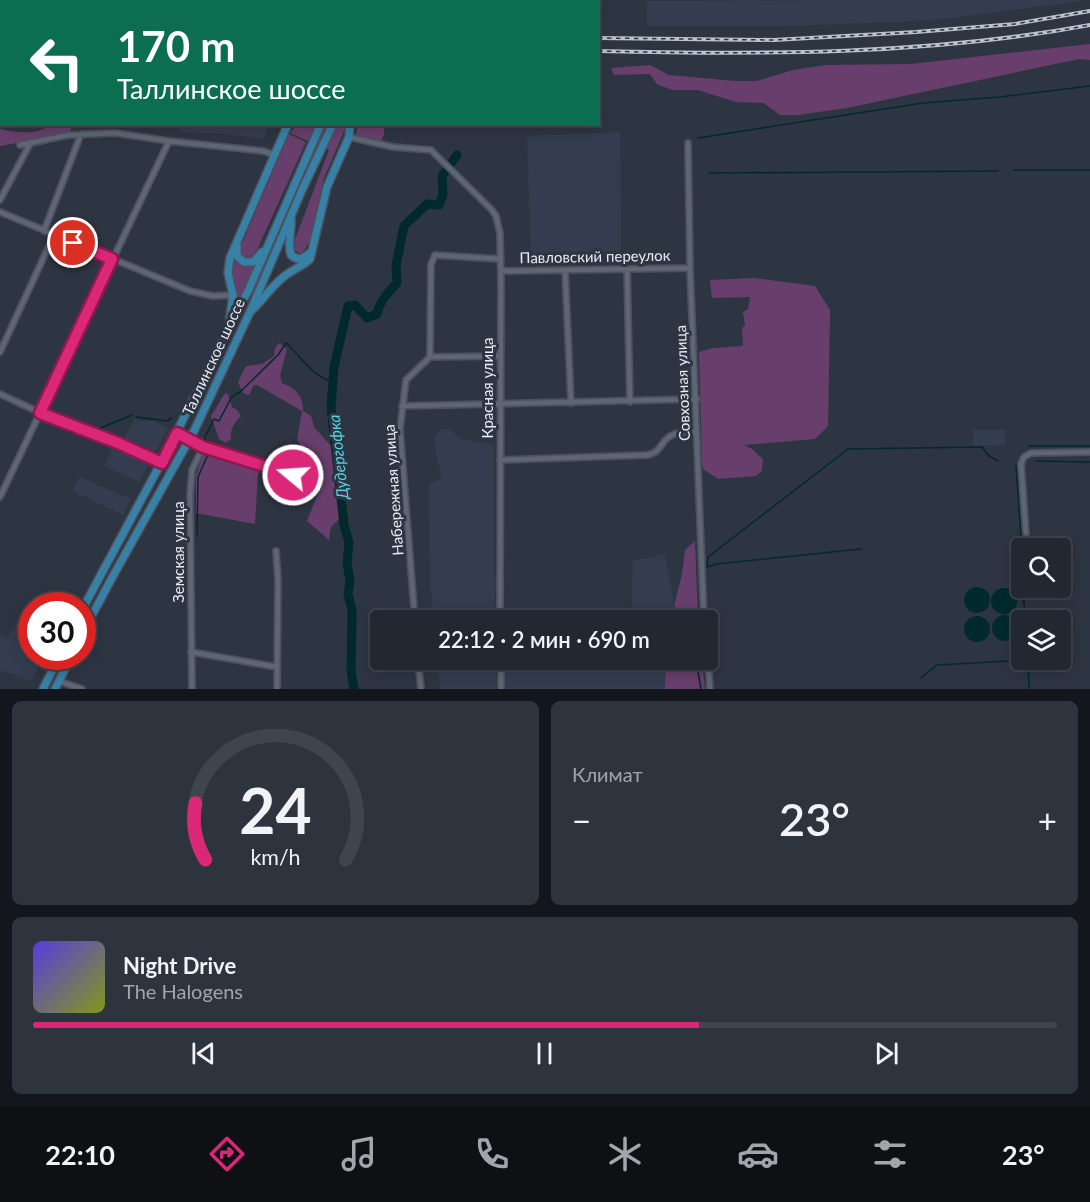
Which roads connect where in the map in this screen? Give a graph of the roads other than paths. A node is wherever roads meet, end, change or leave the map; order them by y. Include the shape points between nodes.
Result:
1 (287, 126) edge
2 (320, 126) edge
3 (332, 126) edge
4 (350, 126) edge
5 (81, 134) junction
6 (349, 137) junction
7 (169, 141) junction
8 (31, 142) junction
9 (688, 143) dead end
10 (20, 145) dead end
11 (271, 153) junction
12 (0, 200) edge
13 (0, 212) edge
14 (291, 217) junction
15 (44, 231) junction
16 (54, 235) junction
17 (272, 238) junction
18 (238, 239) junction
19 (312, 251) junction
20 (112, 259) junction
21 (501, 259) junction
22 (690, 268) junction
23 (627, 269) junction
24 (565, 270) junction
25 (501, 271) junction
26 (233, 295) junction
27 (250, 312) junction
28 (226, 335) junction
29 (0, 352) edge
30 (500, 356) junction
31 (430, 357) junction
32 (0, 394) edge
33 (696, 399) junction
34 (630, 402) junction
35 (571, 403) junction
36 (500, 404) junction
37 (402, 406) junction
38 (40, 413) junction
39 (177, 433) junction
40 (697, 433) junction
41 (189, 440) junction
42 (203, 447) junction
43 (1090, 452) edge
44 (500, 460) junction
45 (162, 463) junction
46 (293, 475) dead end
47 (0, 497) edge
48 (1026, 533) dead end
49 (276, 551) dead end
50 (92, 592) edge
51 (96, 607) edge
52 (414, 610) edge
53 (500, 610) edge
54 (704, 610) edge
55 (191, 652) junction
56 (277, 667) junction
57 (52, 670) edge
58 (64, 670) edge
59 (419, 670) edge
60 (501, 670) edge
61 (709, 670) edge
62 (59, 681) junction
63 (43, 689) edge
64 (55, 689) edge
65 (82, 689) edge
66 (192, 689) edge
67 (277, 689) edge
68 (421, 689) edge
69 (501, 689) edge
70 (710, 689) edge

1 - 11 main road
2 - 17 main road, Таллинское шоссе
3 - 14 main road, Таллинское шоссе
4 - 6 main road
5 - 7 street via 115,133
5 - 8 street
5 - 15 street
6 - 19 main road via 329,180
6 - 21 street, Красная улица via 431,150 496,216
7 - 11 street
7 - 20 street
8 - 10 street
8 - 12 street
9 - 22 street, Совхозная улица
11 - 18 main road
13 - 15 street
14 - 19 main road via 291,255 300,259
14 - 27 main road, Таллинское шоссе
15 - 16 street
16 - 20 street
16 - 29 street
17 - 18 main road via 258,258 249,263 237,256
17 - 28 main road, Таллинское шоссе
18 - 26 main road via 228,264
19 - 27 main road via 305,264 279,280
20 - 26 street via 203,295
20 - 38 street
21 - 25 street, Красная улица
21 - 31 street via 435,255
22 - 23 street, Павловский переулок
22 - 33 street, Совхозная улица
23 - 24 street, Павловский переулок
23 - 34 street
24 - 25 street, Павловский переулок
24 - 35 street
25 - 30 street, Красная улица
26 - 28 main road
27 - 41 main road, Таллинское шоссе
28 - 39 main road, Таллинское шоссе
30 - 31 street
30 - 36 street, Красная улица
31 - 37 street, Набережная улица via 406,380
32 - 38 street
33 - 34 street
33 - 40 street, Совхозная улица
34 - 35 street
35 - 36 street
36 - 37 street
36 - 44 street, Красная улица
37 - 52 street, Набережная улица via 400,429
38 - 45 street
38 - 47 street
39 - 41 street
39 - 45 main road, Таллинское шоссе
40 - 44 street via 671,435 656,453 647,455
40 - 54 street, Совхозная улица
41 - 42 street
41 - 51 main road, Таллинское шоссе
42 - 46 street
42 - 55 street, Земская улица via 192,470 191,487
43 - 48 street via 1031,453 1024,457 1021,465
44 - 53 street, Красная улица
45 - 50 main road, Таллинское шоссе
49 - 56 street
55 - 56 street
55 - 66 street, Земская улица
56 - 67 street
57 - 63 main road
58 - 62 main road
59 - 68 street
60 - 69 street
61 - 70 street
62 - 64 main road
62 - 65 street

